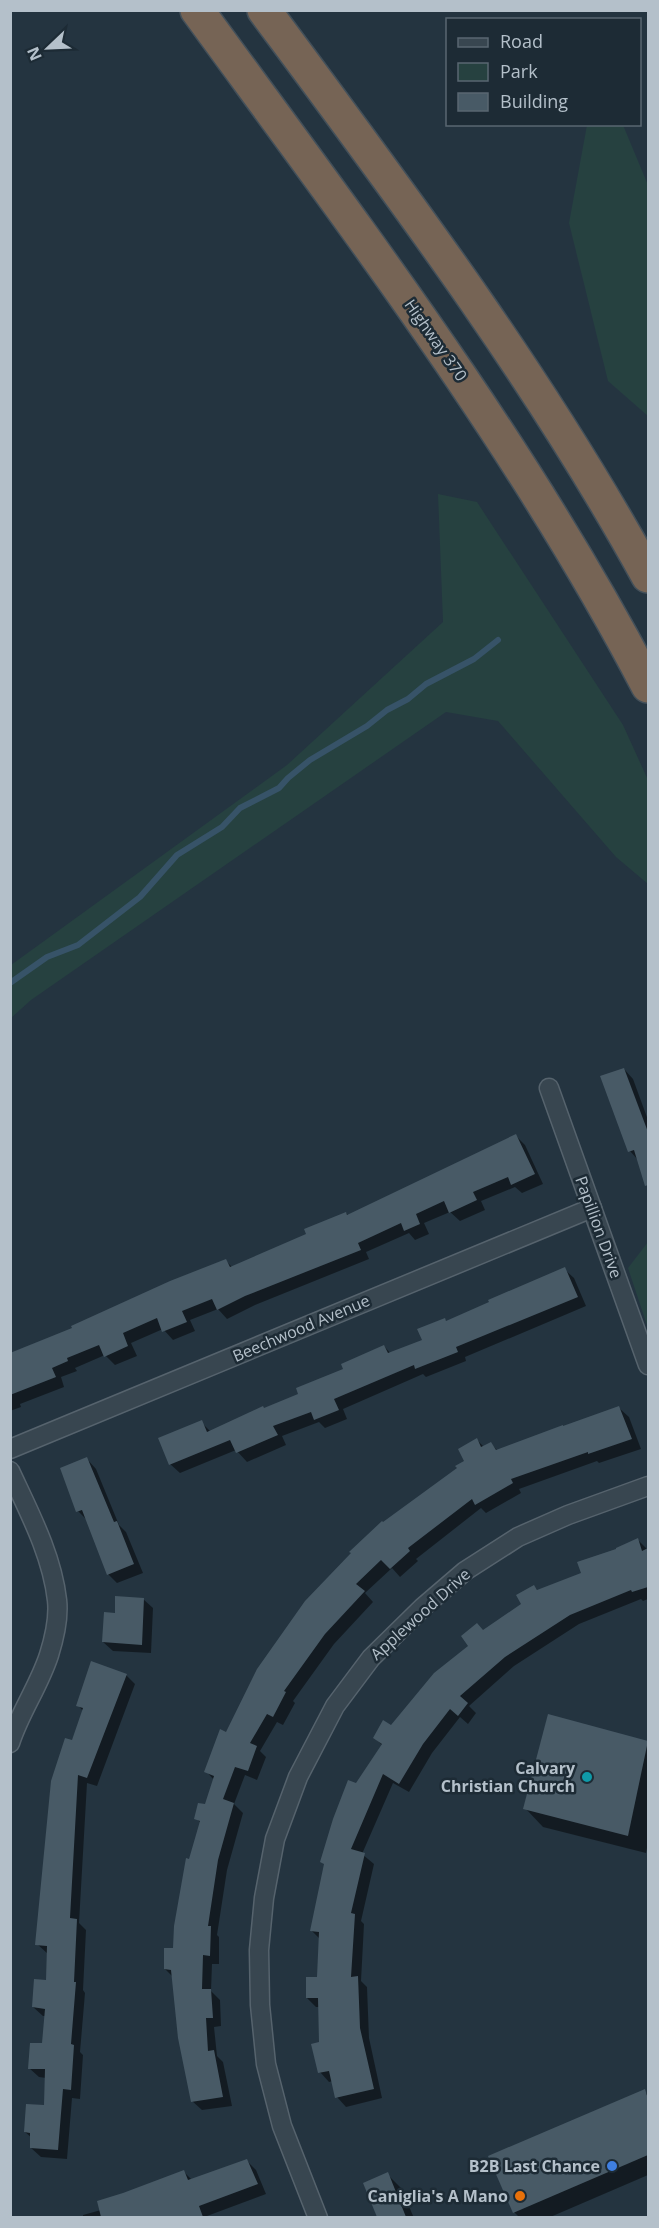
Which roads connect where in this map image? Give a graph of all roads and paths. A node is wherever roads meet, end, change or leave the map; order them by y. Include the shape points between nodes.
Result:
1 (197, 10) edge
2 (264, 10) edge
3 (648, 576) edge
4 (648, 686) edge
5 (549, 1088) dead end
6 (592, 1208) junction
7 (648, 1365) edge
8 (10, 1449) edge
9 (10, 1471) edge
10 (648, 1486) edge
11 (10, 1743) edge
12 (318, 2217) edge

1 - 4 highway, Highway 370 via 462,376 572,550
2 - 3 highway via 504,342 577,454
5 - 6 street, Papillion Drive
6 - 7 street, Papillion Drive
6 - 8 street, Beechwood Avenue
9 - 11 street via 51,1568 58,1603 50,1654
10 - 12 street, Applewood Drive via 518,1537 465,1571 371,1658 335,1706 298,1777 275,1839 264,1898 259,1950 260,2005 266,2064 282,2126

